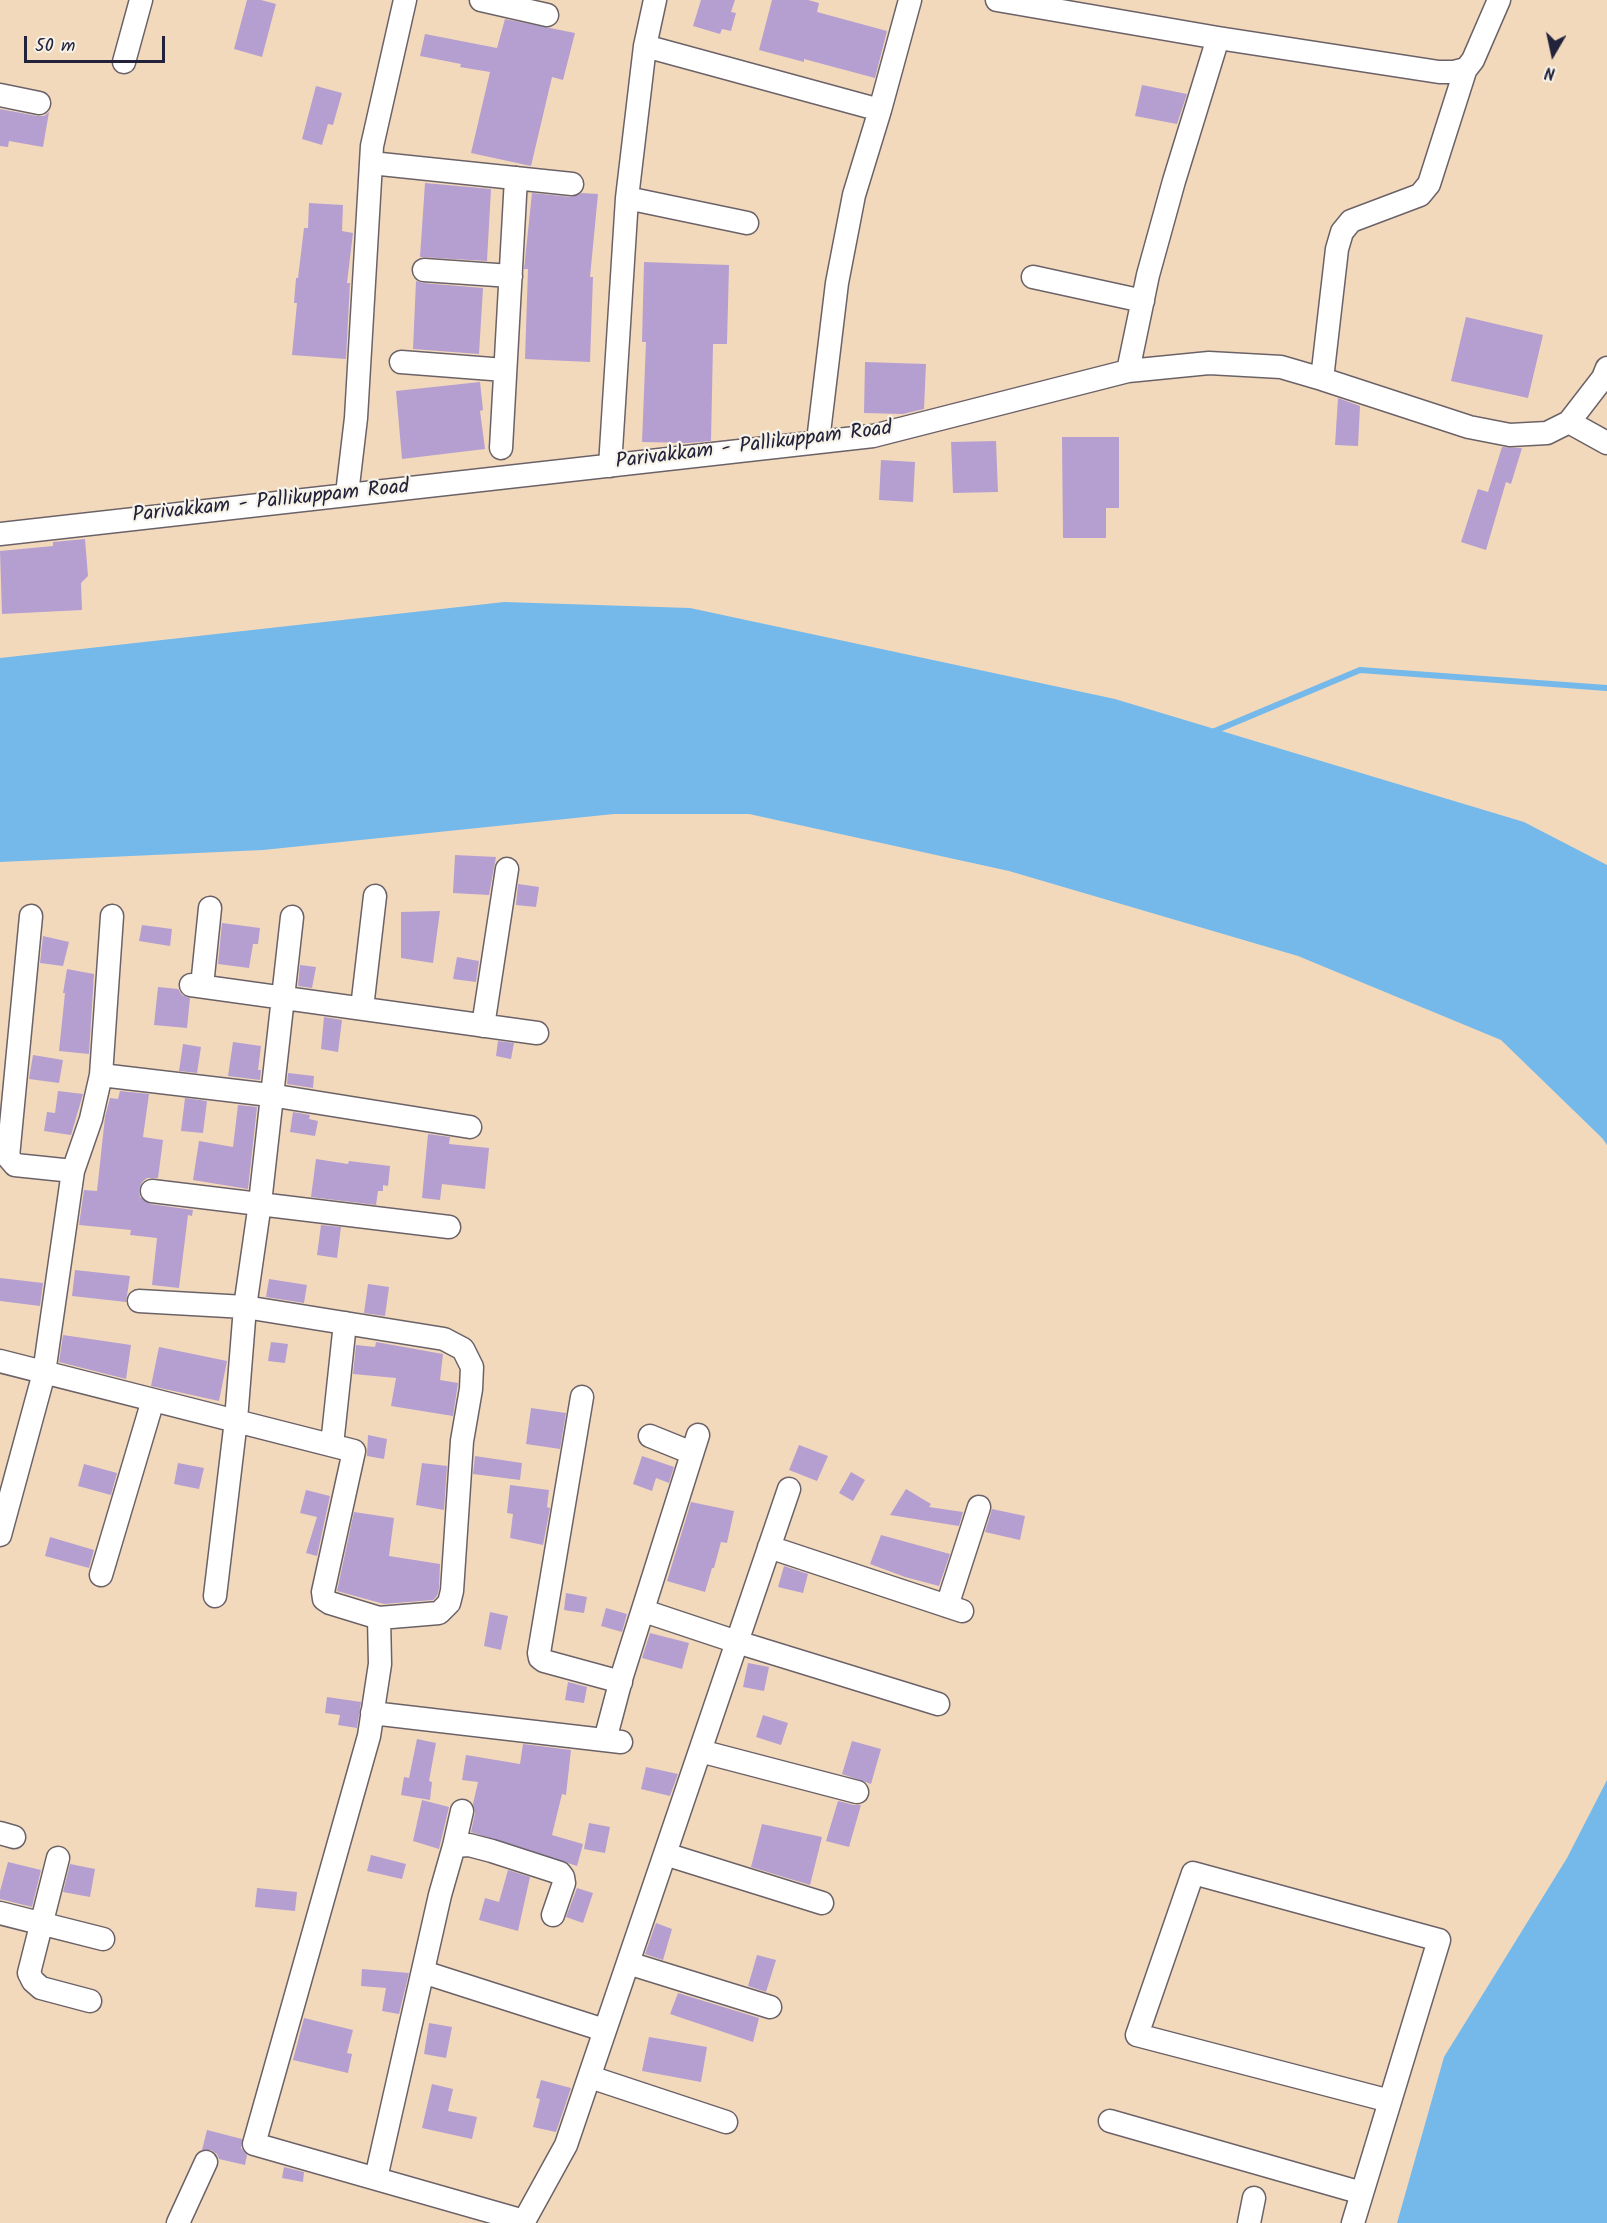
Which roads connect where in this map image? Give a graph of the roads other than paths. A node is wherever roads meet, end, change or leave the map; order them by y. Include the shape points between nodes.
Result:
1 (141, 0) edge
2 (405, 0) edge
3 (481, 0) edge
4 (655, 0) edge
5 (910, 0) edge
6 (997, 0) edge
7 (1499, 0) edge
8 (1064, 6) edge
9 (547, 15) dead end
10 (1218, 39) junction
11 (645, 46) junction
12 (124, 62) dead end
13 (1466, 68) junction
14 (0, 95) edge
15 (39, 103) dead end
16 (880, 110) junction
17 (371, 163) junction
18 (516, 178) junction
19 (572, 184) dead end
20 (627, 198) junction
21 (747, 223) dead end
22 (424, 270) dead end
23 (511, 276) junction
24 (1034, 277) dead end
25 (1143, 301) junction
26 (401, 362) dead end
27 (1607, 368) edge
28 (505, 370) junction
29 (1128, 371) junction
30 (1322, 379) junction
31 (1569, 422) junction
32 (818, 441) junction
33 (1607, 443) edge
34 (501, 448) dead end
35 (610, 466) junction
36 (347, 494) junction
37 (0, 534) edge
38 (507, 869) dead end
39 (375, 896) dead end
40 (210, 908) dead end
41 (31, 916) dead end
42 (112, 916) dead end
43 (292, 917) dead end
44 (283, 997) junction
45 (363, 1008) junction
46 (483, 1026) junction
47 (537, 1034) dead end
48 (101, 1075) junction
49 (270, 1095) junction
50 (470, 1127) dead end
51 (73, 1171) junction
52 (152, 1191) dead end
53 (260, 1203) junction
54 (449, 1227) dead end
55 (139, 1301) dead end
56 (245, 1307) junction
57 (345, 1323) junction
58 (0, 1361) edge
59 (45, 1373) junction
60 (582, 1397) dead end
61 (153, 1400) junction
62 (236, 1420) junction
63 (650, 1437) dead end
64 (332, 1445) junction
65 (789, 1489) dead end
66 (979, 1508) dead end
67 (0, 1535) edge
68 (769, 1547) junction
69 (101, 1575) dead end
70 (215, 1596) dead end
71 (653, 1614) dead end
72 (379, 1618) junction
73 (737, 1642) junction
74 (621, 1682) junction
75 (938, 1704) dead end
76 (372, 1713) junction
77 (700, 1751) junction
78 (857, 1792) dead end
79 (462, 1811) dead end
80 (454, 1846) junction
81 (665, 1854) junction
82 (58, 1858) dead end
83 (822, 1903) dead end
84 (0, 1913) edge
85 (553, 1915) dead end
86 (41, 1924) junction
87 (103, 1939) dead end
88 (628, 1964) junction
89 (423, 1972) junction
90 (90, 2001) dead end
91 (770, 2007) dead end
92 (604, 2030) junction
93 (590, 2078) junction
94 (1390, 2101) junction
95 (1110, 2121) dead end
96 (726, 2122) dead end
97 (206, 2162) dead end
98 (376, 2178) junction
99 (1362, 2193) junction
100 (1254, 2198) dead end
101 (524, 2222) edge
102 (178, 2223) edge
103 (1249, 2223) edge
104 (1353, 2223) edge

1 - 12 street
2 - 17 street
3 - 9 street
4 - 11 street
5 - 16 street
6 - 8 street
7 - 13 street
8 - 10 street
10 - 13 street via 1439,72
10 - 25 street via 1174,181
11 - 16 street
11 - 20 street
13 - 30 street via 1429,184 1420,195 1350,221 1342,232
14 - 15 street
16 - 32 street via 854,195 837,283
17 - 18 street
17 - 36 street via 356,418
18 - 19 street
18 - 23 street
20 - 21 street
20 - 35 street
22 - 23 street
23 - 28 street
24 - 25 street
25 - 29 street
26 - 28 street
27 - 31 street, Parivakkam - Pallikuppam Road via 1604,378
28 - 34 street
29 - 30 street, Parivakkam - Pallikuppam Road via 1209,363 1281,367
29 - 32 street, Parivakkam - Pallikuppam Road via 873,436
30 - 31 street, Parivakkam - Pallikuppam Road via 1468,427 1510,435 1547,433
31 - 33 street
32 - 35 street, Parivakkam - Pallikuppam Road
35 - 36 street, Parivakkam - Pallikuppam Road
36 - 37 street, Parivakkam - Pallikuppam Road
38 - 46 street
39 - 45 street
40 - 44 street via 197,986
41 - 51 street via 8,1157 15,1165
42 - 48 street
43 - 44 street
44 - 45 street
44 - 49 street
45 - 46 street
46 - 47 street
48 - 49 street
48 - 51 street
49 - 50 street
49 - 53 street
51 - 59 street
52 - 53 street
53 - 54 street
53 - 56 street
55 - 56 street
56 - 57 street
56 - 62 street
57 - 64 street
57 - 72 street via 444,1339 463,1349 472,1367 449,1604 439,1613
58 - 59 street
59 - 61 street
59 - 67 street
60 - 74 street via 539,1653 543,1661
61 - 62 street
61 - 69 street
62 - 64 street
62 - 70 street
63 - 74 street via 695,1444
64 - 72 street via 354,1451 324,1599
65 - 68 street
66 - 68 street via 955,1608
68 - 73 street
71 - 73 street
72 - 76 street via 380,1664
73 - 75 street
73 - 77 street
74 - 76 street via 613,1741
76 - 98 street via 369,1736 254,2144
77 - 78 street
77 - 81 street
79 - 80 street
80 - 85 street via 469,1845 560,1873 564,1883
80 - 89 street
81 - 83 street
81 - 88 street
82 - 86 street
84 - 86 street
86 - 87 street
86 - 90 street via 29,1973 33,1981 40,1988
88 - 91 street
88 - 92 street
89 - 92 street
89 - 98 street
92 - 93 street
93 - 96 street
93 - 101 street via 566,2145
94 - 94 street via 1439,1940 1194,1873 1137,2035
94 - 99 street
95 - 99 street
97 - 102 street
98 - 101 street
99 - 104 street
100 - 103 street

